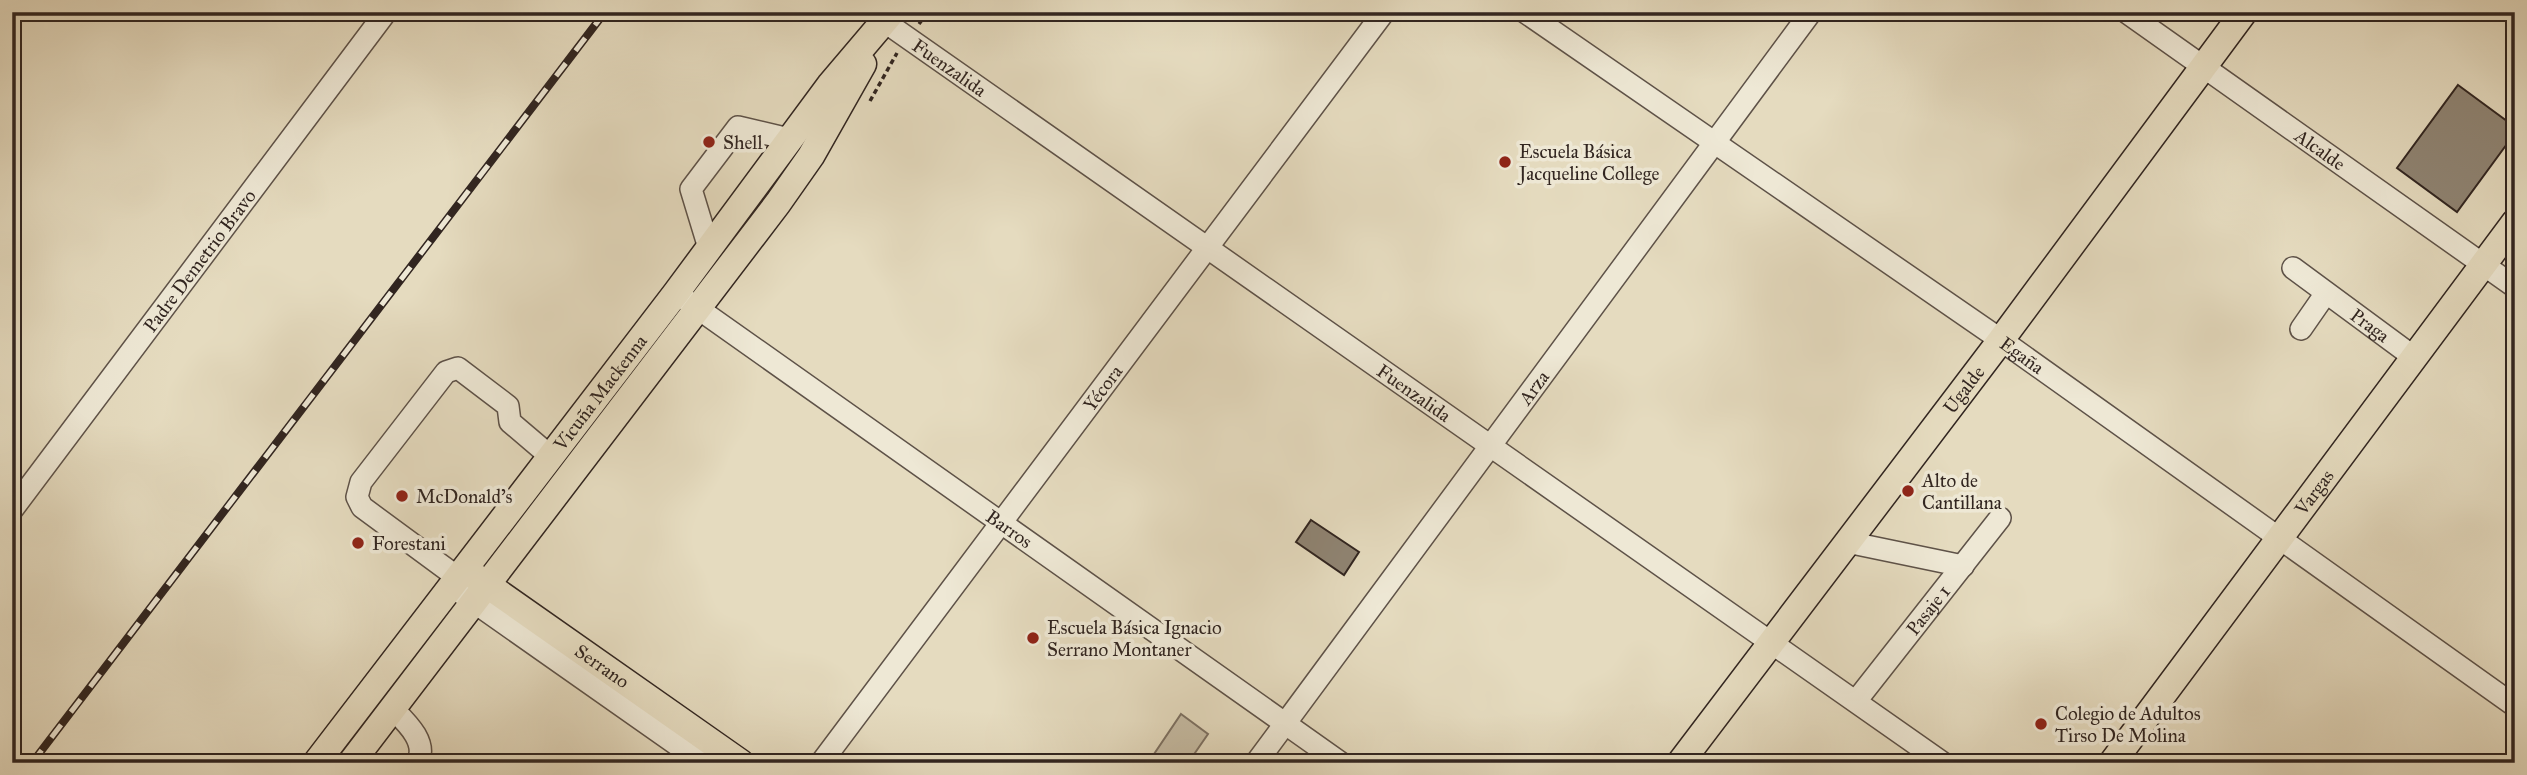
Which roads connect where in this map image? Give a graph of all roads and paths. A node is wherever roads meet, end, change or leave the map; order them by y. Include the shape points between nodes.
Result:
1 (386, 12) edge
2 (1384, 12) edge
3 (1525, 12) edge
4 (1811, 12) edge
5 (2126, 12) edge
6 (2244, 12) edge
7 (889, 17) edge
8 (2204, 67) junction
9 (789, 139) junction
10 (1714, 144) junction
11 (2515, 222) edge
12 (1208, 245) junction
13 (709, 248) junction
14 (2484, 266) junction
15 (2292, 268) dead end
16 (2515, 287) edge
17 (676, 293) junction
18 (2326, 293) junction
19 (699, 308) junction
20 (2301, 329) dead end
21 (2001, 340) junction
22 (2415, 358) junction
23 (1489, 444) junction
24 (550, 456) junction
25 (12, 510) edge
26 (2000, 518) dead end
27 (1002, 523) junction
28 (2280, 539) junction
29 (1847, 542) junction
30 (1963, 566) junction
31 (457, 577) junction
32 (481, 594) junction
33 (1772, 641) junction
34 (1856, 701) junction
35 (2515, 706) edge
36 (393, 709) junction
37 (1286, 724) junction
38 (316, 763) edge
39 (351, 763) edge
40 (417, 763) edge
41 (703, 763) edge
42 (741, 763) edge
43 (821, 763) edge
44 (1256, 763) edge
45 (1341, 763) edge
46 (1680, 763) edge
47 (1943, 763) edge
48 (2112, 763) edge

1 - 25 street, Padre Demetrio Bravo
2 - 12 street, Yécora
3 - 10 street, Egaña
4 - 10 street, Arza
5 - 8 street, Alcalde
6 - 8 main road, Ugalde
7 - 9 main road, Vicuña Mackenna
7 - 12 street, Fuenzalida
7 - 19 main road, Vicuña Mackenna via 811,156
8 - 14 street, Alcalde
8 - 21 main road, Ugalde
9 - 13 main road, Vicuña Mackenna
9 - 13 street via 738,127 691,189
10 - 21 street, Egaña
10 - 23 street, Arza
11 - 14 main road, Vargas
12 - 23 street, Fuenzalida
12 - 27 street, Yécora
13 - 17 main road, Vicuña Mackenna
14 - 16 street, Alcalde
14 - 22 main road, Vargas
15 - 18 street, Praga
17 - 19 street, Barros
17 - 24 main road, Vicuña Mackenna
18 - 20 street
18 - 22 street, Praga
19 - 27 street, Barros
19 - 32 main road, Vicuña Mackenna
21 - 28 street, Egaña
21 - 29 main road, Ugalde
22 - 28 main road, Vargas
23 - 33 street, Fuenzalida
23 - 37 street, Arza
24 - 31 main road, Vicuña Mackenna
24 - 31 street via 509,422 508,406 458,368 446,372 361,482 357,497 362,507
26 - 30 street, Pasaje 1
27 - 37 street, Barros
27 - 43 street, Yécora
28 - 35 street, Egaña
28 - 48 main road, Vargas
29 - 30 street
29 - 33 main road, Ugalde
30 - 34 street, Pasaje 1
31 - 32 main road, Serrano
31 - 38 main road, Vicuña Mackenna
32 - 36 main road, Vicuña Mackenna
32 - 41 street, Serrano
32 - 42 main road, Serrano
33 - 34 street, Fuenzalida
33 - 46 main road, Ugalde
34 - 47 street, Fuenzalida
36 - 39 main road, Vicuña Mackenna
36 - 40 street via 418,741
37 - 44 street, Arza
37 - 45 street, Barros

